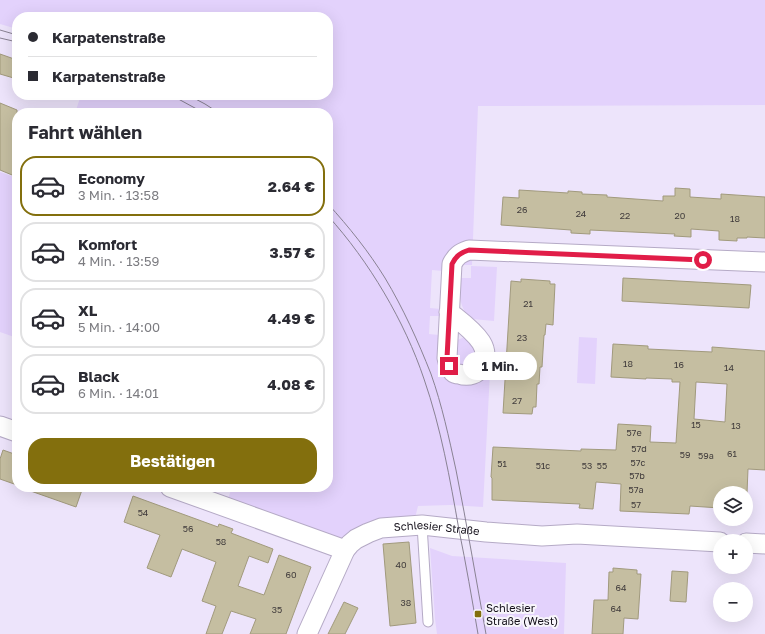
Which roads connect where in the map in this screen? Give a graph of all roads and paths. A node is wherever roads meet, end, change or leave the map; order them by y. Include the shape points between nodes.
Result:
1 (765, 262) edge
2 (449, 312) dead end
3 (0, 426) edge
4 (12, 430) edge
5 (184, 492) edge
6 (422, 525) junction
7 (713, 542) edge
8 (753, 543) edge
9 (765, 544) edge
10 (345, 550) junction
11 (428, 622) dead end
12 (307, 634) edge

1 - 2 street via 469,250 456,256 452,264
3 - 4 street
5 - 10 street
6 - 7 street, Schlesier Straße via 542,536 576,534
6 - 10 street, Schlesier Straße via 381,528 356,538
6 - 11 lane
8 - 9 street
10 - 12 street

